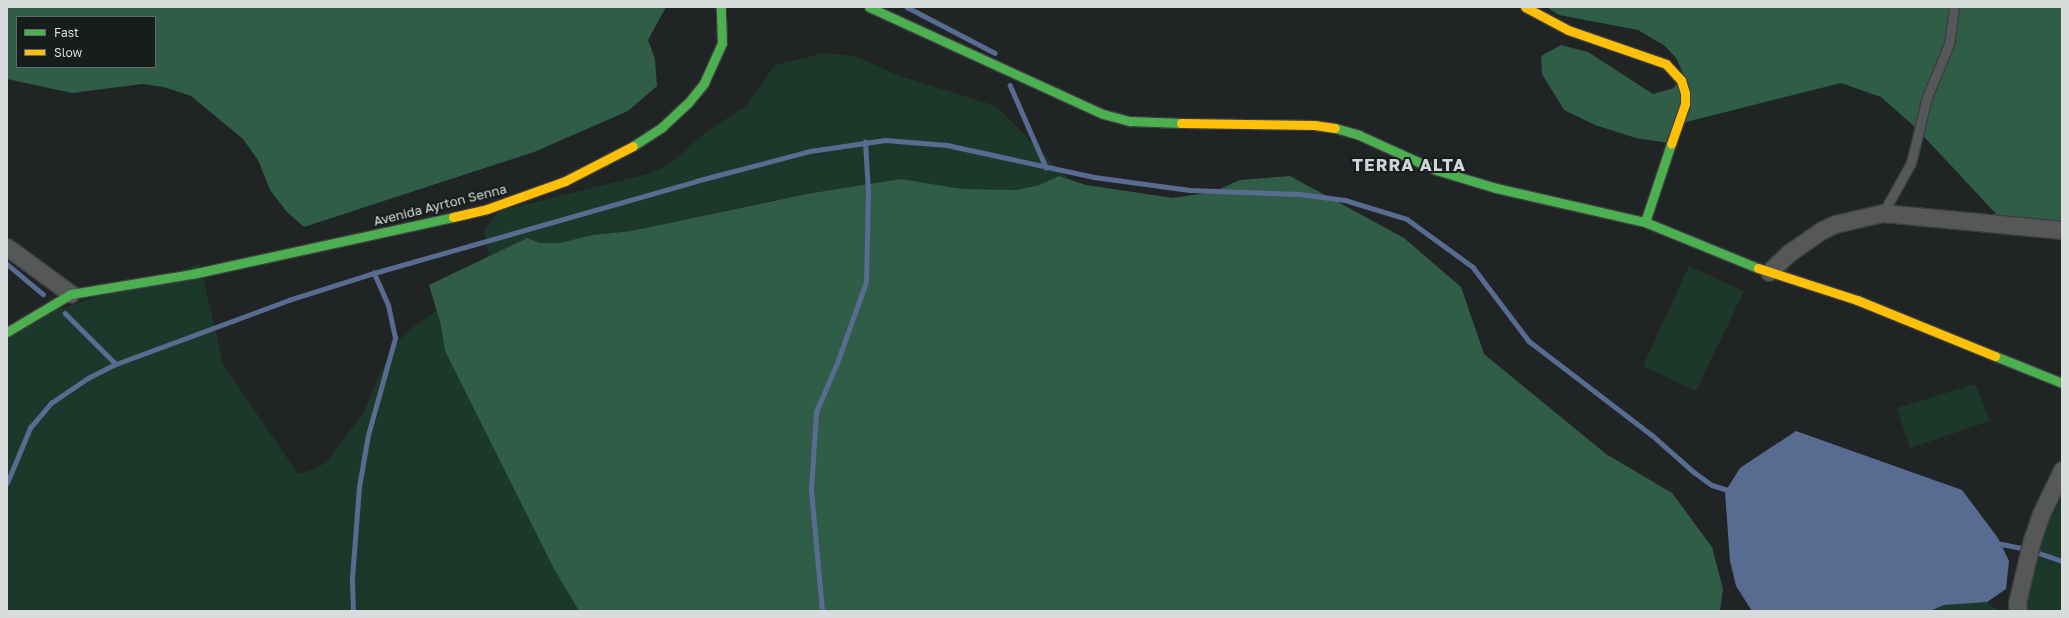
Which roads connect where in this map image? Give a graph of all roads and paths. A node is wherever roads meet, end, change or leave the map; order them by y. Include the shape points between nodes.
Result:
1 (721, 7) edge
2 (869, 7) edge
3 (1524, 7) edge
4 (1954, 7) edge
5 (1883, 213) junction
6 (1645, 222) junction
7 (2062, 230) edge
8 (7, 247) edge
9 (1769, 272) junction
10 (71, 294) junction
11 (7, 332) edge
12 (2062, 383) edge
13 (2062, 470) edge
14 (2018, 611) edge

1 - 10 street, Avenida Ayrton Senna via 722,43 716,62 688,103 662,127 630,148 565,182 487,209 308,250 192,274
2 - 6 street via 1103,114 1130,120 1170,123 1338,128 1360,135 1436,170 1496,188
3 - 6 street via 1568,30 1666,64 1681,80 1685,104
4 - 5 lane via 1949,44 1927,97 1911,163
5 - 7 street
5 - 9 street via 1835,224 1822,230 1794,248
6 - 9 street
8 - 10 street
9 - 12 street via 1851,297
10 - 11 street
13 - 14 street via 2032,540 2017,603

